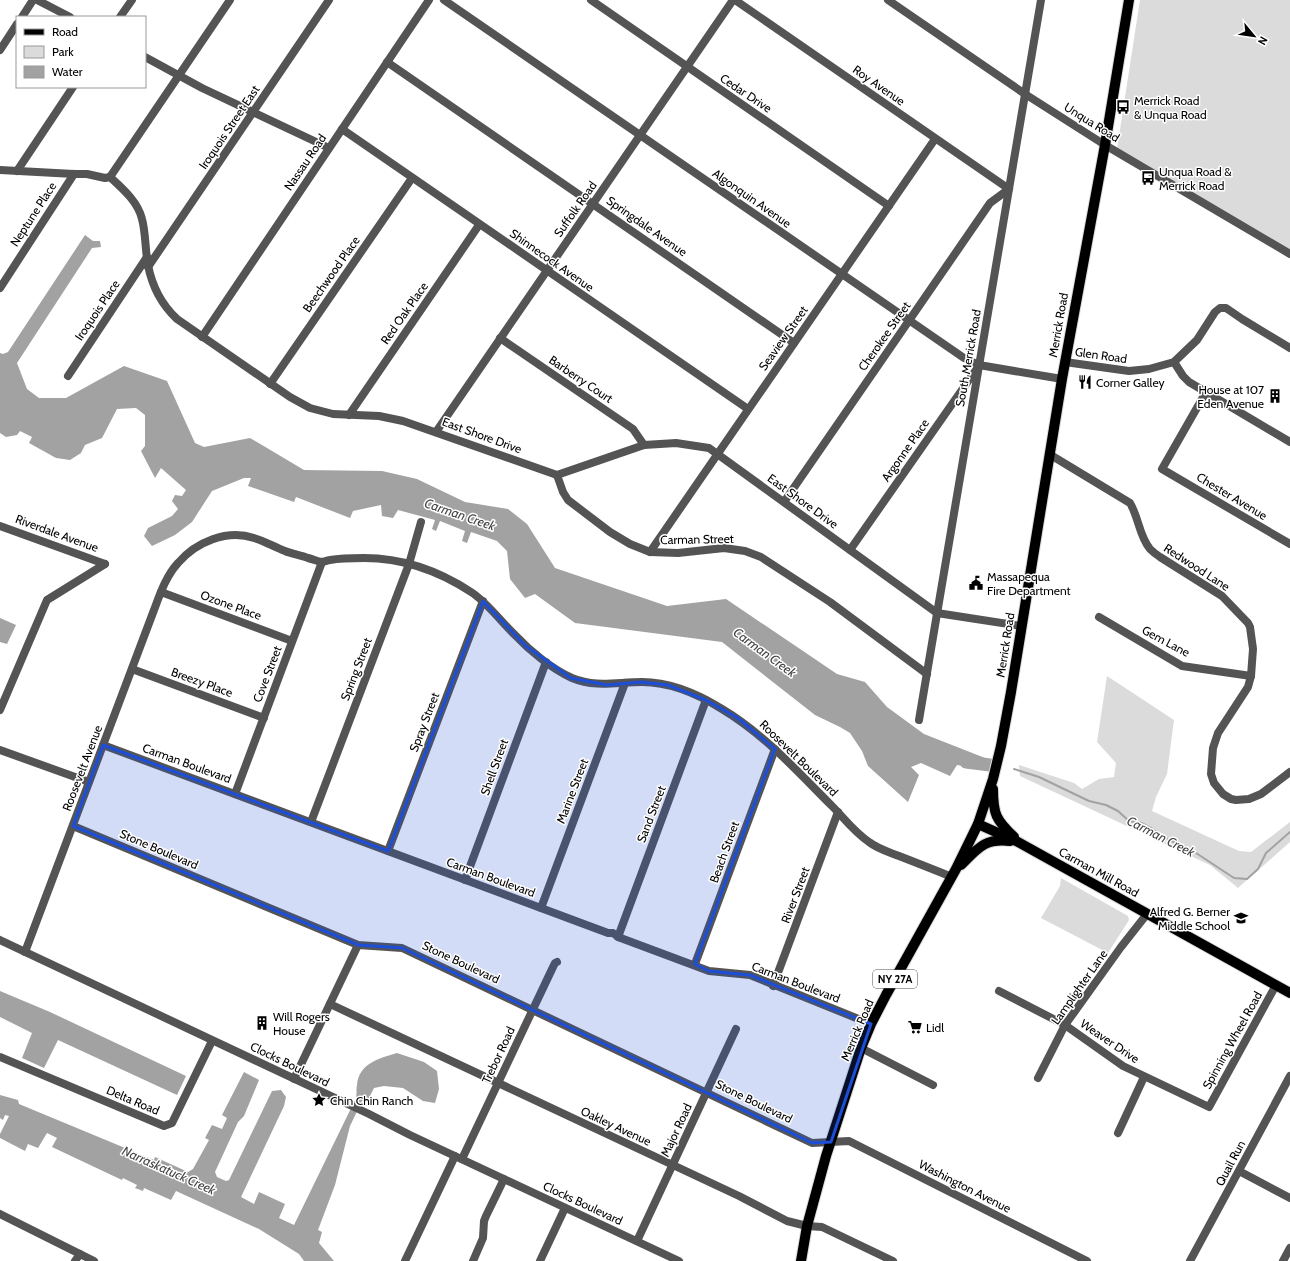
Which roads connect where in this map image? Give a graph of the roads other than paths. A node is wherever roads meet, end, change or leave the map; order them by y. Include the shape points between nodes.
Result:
1 (33, 0) edge
2 (38, 0) edge
3 (132, 0) edge
4 (230, 0) edge
5 (329, 0) edge
6 (428, 0) edge
7 (444, 0) edge
8 (591, 0) edge
9 (734, 0) edge
10 (888, 0) edge
11 (1041, 0) edge
12 (1129, 0) edge
13 (23, 16) edge
14 (68, 16) edge
15 (121, 16) edge
16 (16, 26) edge
17 (0, 50) edge
18 (146, 58) edge
19 (387, 62) junction
20 (687, 66) junction
21 (179, 76) junction
22 (73, 88) edge
23 (1025, 94) junction
24 (253, 112) junction
25 (342, 129) junction
26 (640, 135) junction
27 (935, 138) junction
28 (1105, 146) junction
29 (329, 148) junction
30 (0, 170) edge
31 (17, 171) junction
32 (74, 174) junction
33 (110, 178) junction
34 (412, 178) junction
35 (1009, 189) junction
36 (593, 204) junction
37 (889, 206) junction
38 (480, 225) junction
39 (1290, 254) edge
40 (147, 258) junction
41 (148, 267) junction
42 (547, 271) junction
43 (842, 274) junction
44 (0, 288) edge
45 (909, 320) junction
46 (202, 337) junction
47 (500, 338) junction
48 (794, 343) junction
49 (1290, 348) edge
50 (1065, 362) junction
51 (1174, 362) junction
52 (980, 365) junction
53 (68, 376) dead end
54 (1062, 378) junction
55 (270, 384) junction
56 (1206, 392) junction
57 (748, 409) junction
58 (349, 415) junction
59 (436, 432) junction
60 (1290, 442) edge
61 (644, 445) junction
62 (718, 454) junction
63 (1049, 454) junction
64 (558, 475) junction
65 (784, 502) junction
66 (421, 522) dead end
67 (0, 526) edge
68 (1290, 544) edge
69 (850, 550) junction
70 (650, 552) junction
71 (322, 562) junction
72 (409, 564) junction
73 (161, 592) junction
74 (483, 601) junction
75 (938, 613) junction
76 (1099, 617) dead end
77 (1021, 626) junction
78 (292, 641) junction
79 (546, 662) junction
80 (132, 668) junction
81 (927, 674) junction
82 (1251, 676) junction
83 (625, 683) junction
84 (706, 700) junction
85 (0, 710) edge
86 (264, 718) junction
87 (919, 720) dead end
88 (103, 745) junction
89 (775, 749) junction
90 (0, 750) edge
91 (1290, 772) edge
92 (993, 779) junction
93 (89, 782) junction
94 (235, 794) junction
95 (838, 812) junction
96 (311, 822) junction
97 (978, 824) junction
98 (73, 826) junction
99 (1018, 842) junction
100 (388, 851) junction
101 (954, 873) junction
102 (465, 880) junction
103 (541, 908) junction
104 (1147, 914) junction
105 (618, 937) junction
106 (0, 940) edge
107 (358, 945) junction
108 (25, 952) junction
109 (557, 962) dead end
110 (695, 964) junction
111 (1276, 985) junction
112 (773, 986) junction
113 (999, 991) dead end
114 (1290, 993) edge
115 (330, 1004) junction
116 (533, 1010) junction
117 (871, 1024) junction
118 (1065, 1025) junction
119 (736, 1028) dead end
120 (212, 1041) junction
121 (861, 1048) junction
122 (0, 1057) edge
123 (1290, 1076) edge
124 (1144, 1077) junction
125 (1038, 1078) dead end
126 (294, 1079) junction
127 (498, 1084) junction
128 (933, 1084) dead end
129 (707, 1092) junction
130 (1209, 1107) joint
131 (1118, 1133) dead end
132 (830, 1142) junction
133 (458, 1157) junction
134 (673, 1166) junction
135 (1239, 1171) junction
136 (504, 1179) junction
137 (1290, 1198) edge
138 (565, 1208) junction
139 (0, 1214) edge
140 (807, 1226) junction
141 (636, 1241) junction
142 (1290, 1248) edge
143 (78, 1258) edge
144 (94, 1261) edge
145 (405, 1261) edge
146 (473, 1261) edge
147 (540, 1261) edge
148 (679, 1261) edge
149 (801, 1261) edge
150 (893, 1261) edge
151 (1087, 1261) edge
152 (1190, 1261) edge
153 (1283, 1261) edge

1 - 13 street
2 - 14 street
3 - 15 street
4 - 21 street
5 - 24 street, Iroquois Street East
6 - 19 street, Nassau Road
7 - 26 street, Algonquin Avenue
8 - 20 street, Cedar Drive
9 - 20 street, Suffolk Road
9 - 27 street, Roy Avenue
10 - 23 street, Unqua Road
11 - 23 street, South Merrick Road
12 - 28 main road, Merrick Road
16 - 17 street
18 - 21 street
19 - 25 street, Nassau Road
19 - 36 street, Springdale Avenue
20 - 26 street, Suffolk Road
20 - 37 street, Cedar Drive
21 - 24 street
21 - 33 street
22 - 31 street
23 - 28 street, Unqua Road
23 - 35 street, South Merrick Road
24 - 29 street
24 - 41 street, Iroquois Street East
25 - 29 street, Nassau Road
25 - 34 street, Shinnecock Avenue
26 - 36 street, Suffolk Road
26 - 43 street, Algonquin Avenue
27 - 35 street, Roy Avenue
27 - 37 street, Seaview Street
28 - 39 street, Unqua Road
28 - 50 main road, Merrick Road
29 - 46 street, Nassau Road
30 - 31 street
31 - 32 street
32 - 33 street
32 - 44 street, Neptune Place
33 - 40 street, East Shore Drive via 128,195 140,212
34 - 38 street, Shinnecock Avenue
34 - 55 street, Beechwood Place
35 - 45 street, Cherokee Street via 990,203
35 - 52 street, South Merrick Road
36 - 42 street, Suffolk Road
36 - 48 street, Springdale Avenue
37 - 43 street, Seaview Street
38 - 42 street, Shinnecock Avenue
38 - 58 street, Red Oak Place
40 - 41 street, East Shore Drive
40 - 53 street, Iroquois Place
41 - 46 street, East Shore Drive via 160,300 168,311 176,320
42 - 47 street, Suffolk Road
42 - 57 street, Shinnecock Avenue
43 - 45 street, Algonquin Avenue
43 - 48 street, Seaview Street
45 - 52 street, Algonquin Avenue via 964,358
45 - 65 street, Cherokee Street
46 - 55 street, East Shore Drive
47 - 59 street, Suffolk Road
47 - 61 street, Barberry Court via 633,429
48 - 57 street, Seaview Street
49 - 51 street, Glen Road via 1226,308 1220,308 1197,340
50 - 51 street, Glen Road via 1129,371 1150,369
50 - 54 main road, Merrick Road
51 - 56 street via 1186,379
52 - 54 street, Algonquin Avenue
52 - 69 street, Argonne Place
52 - 75 street, South Merrick Road
54 - 63 main road, Merrick Road
55 - 58 street, East Shore Drive via 310,408
56 - 60 street
56 - 68 street, Chester Avenue via 1162,469
57 - 62 street, Seaview Street
58 - 59 street, East Shore Drive via 387,417
59 - 64 street, East Shore Drive
61 - 62 street, East Shore Drive via 676,443 709,448
61 - 64 street, East Shore Drive
62 - 65 street, East Shore Drive
62 - 70 street, Seaview Street
63 - 77 main road, Merrick Road
63 - 82 street, Redwood Lane via 1130,504 1136,512 1142,537 1150,550 1222,596 1248,623 1253,649
64 - 70 street, Carman Street via 568,500 610,532
65 - 69 street, East Shore Drive
66 - 72 street, Spring Street
67 - 85 street, Riverdale Avenue via 105,564 47,600
69 - 75 street, East Shore Drive
70 - 81 street, Carman Street via 678,553 724,548 761,558 830,602
71 - 72 street, Roosevelt Boulevard via 331,559 365,558
71 - 73 street, Roosevelt Boulevard via 284,551 255,538 230,535 206,542 189,552 172,571
71 - 78 street, Cove Street
72 - 74 street, Roosevelt Boulevard via 445,577
72 - 96 street, Spring Street
73 - 78 street, Ozone Place
73 - 80 street, Roosevelt Avenue
74 - 79 street, Roosevelt Boulevard via 515,636
74 - 100 street, Spray Street
75 - 77 street, East Shore Drive
75 - 81 street, South Merrick Road
76 - 82 street, Gem Lane via 1182,666
77 - 92 main road, Merrick Road
78 - 86 street, Cove Street
79 - 83 street, Roosevelt Boulevard via 571,678 587,683
79 - 102 street, Shell Street
80 - 86 street, Breezy Place
80 - 88 street, Roosevelt Avenue
81 - 87 street, South Merrick Road
82 - 91 street, Redwood Lane via 1248,687 1218,733 1213,748 1211,774 1214,783 1231,799 1249,800
83 - 84 street, Roosevelt Boulevard via 662,684
83 - 103 street, Marine Street
84 - 89 street, Roosevelt Boulevard via 738,718
84 - 105 street, Sand Street
86 - 94 street, Cove Street
88 - 93 street, Roosevelt Avenue
88 - 94 street, Carman Boulevard
89 - 95 street, Roosevelt Boulevard
89 - 110 street, Beach Street
90 - 93 street
92 - 97 main road, Merrick Road
92 - 99 main road via 995,814
93 - 98 street, Roosevelt Avenue
94 - 96 street, Carman Boulevard
95 - 101 street, Roosevelt Boulevard via 870,843
95 - 112 street, River Street
96 - 100 street, Carman Boulevard
97 - 99 main road, Carman Mill Road
97 - 101 main road, Merrick Road / NY 27A
98 - 107 street, Stone Boulevard
98 - 108 street, Roosevelt Avenue
99 - 101 main road via 990,841
99 - 104 main road, Carman Mill Road
100 - 102 street, Carman Boulevard
101 - 117 main road, Merrick Road / NY 27A
102 - 103 street, Carman Boulevard
103 - 105 street, Carman Boulevard
104 - 111 main road, Carman Mill Road
104 - 118 street, Lamplighter Lane
105 - 110 street, Carman Boulevard
106 - 108 street, Clocks Boulevard
107 - 115 street
107 - 116 street, Stone Boulevard via 402,948
108 - 120 street, Clocks Boulevard
109 - 116 street, Trebor Road
110 - 112 street, Carman Boulevard via 709,970 750,975
111 - 114 main road, Carman Mill Road
111 - 130 street, Spinning Wheel Road
112 - 117 street, Carman Boulevard
113 - 118 street, Weaver Drive
115 - 126 street
115 - 127 street, Oakley Avenue
116 - 127 street, Trebor Road
116 - 129 street, Stone Boulevard
117 - 121 main road, Merrick Road / NY 27A
118 - 124 street, Weaver Drive via 1123,1066
118 - 125 street, Lamplighter Lane
119 - 129 street, Major Road
120 - 122 street, Delta Road via 172,1123 164,1126
120 - 126 street, Clocks Boulevard
121 - 128 street
121 - 132 main road, Merrick Road / NY 27A
123 - 135 street, Quail Run
124 - 130 street, Weaver Drive
124 - 131 street
126 - 133 street, Clocks Boulevard
127 - 133 street, Trebor Road
127 - 134 street, Oakley Avenue
129 - 132 street, Stone Boulevard via 812,1143
129 - 134 street, Major Road
132 - 140 main road, Merrick Road / NY 27A
132 - 151 street, Washington Avenue via 849,1141
133 - 136 street, Clocks Boulevard
133 - 145 street, Trebor Road
134 - 140 street, Oakley Avenue via 787,1221
134 - 141 street, Major Road
135 - 137 street
135 - 152 street, Quail Run
136 - 138 street, Clocks Boulevard
136 - 146 street via 484,1221 483,1238
138 - 141 street, Clocks Boulevard
138 - 147 street
139 - 143 street
140 - 149 main road, Merrick Road / NY 27A
140 - 150 street, Oakley Avenue via 822,1226
141 - 148 street, Clocks Boulevard
142 - 153 street
143 - 144 street

